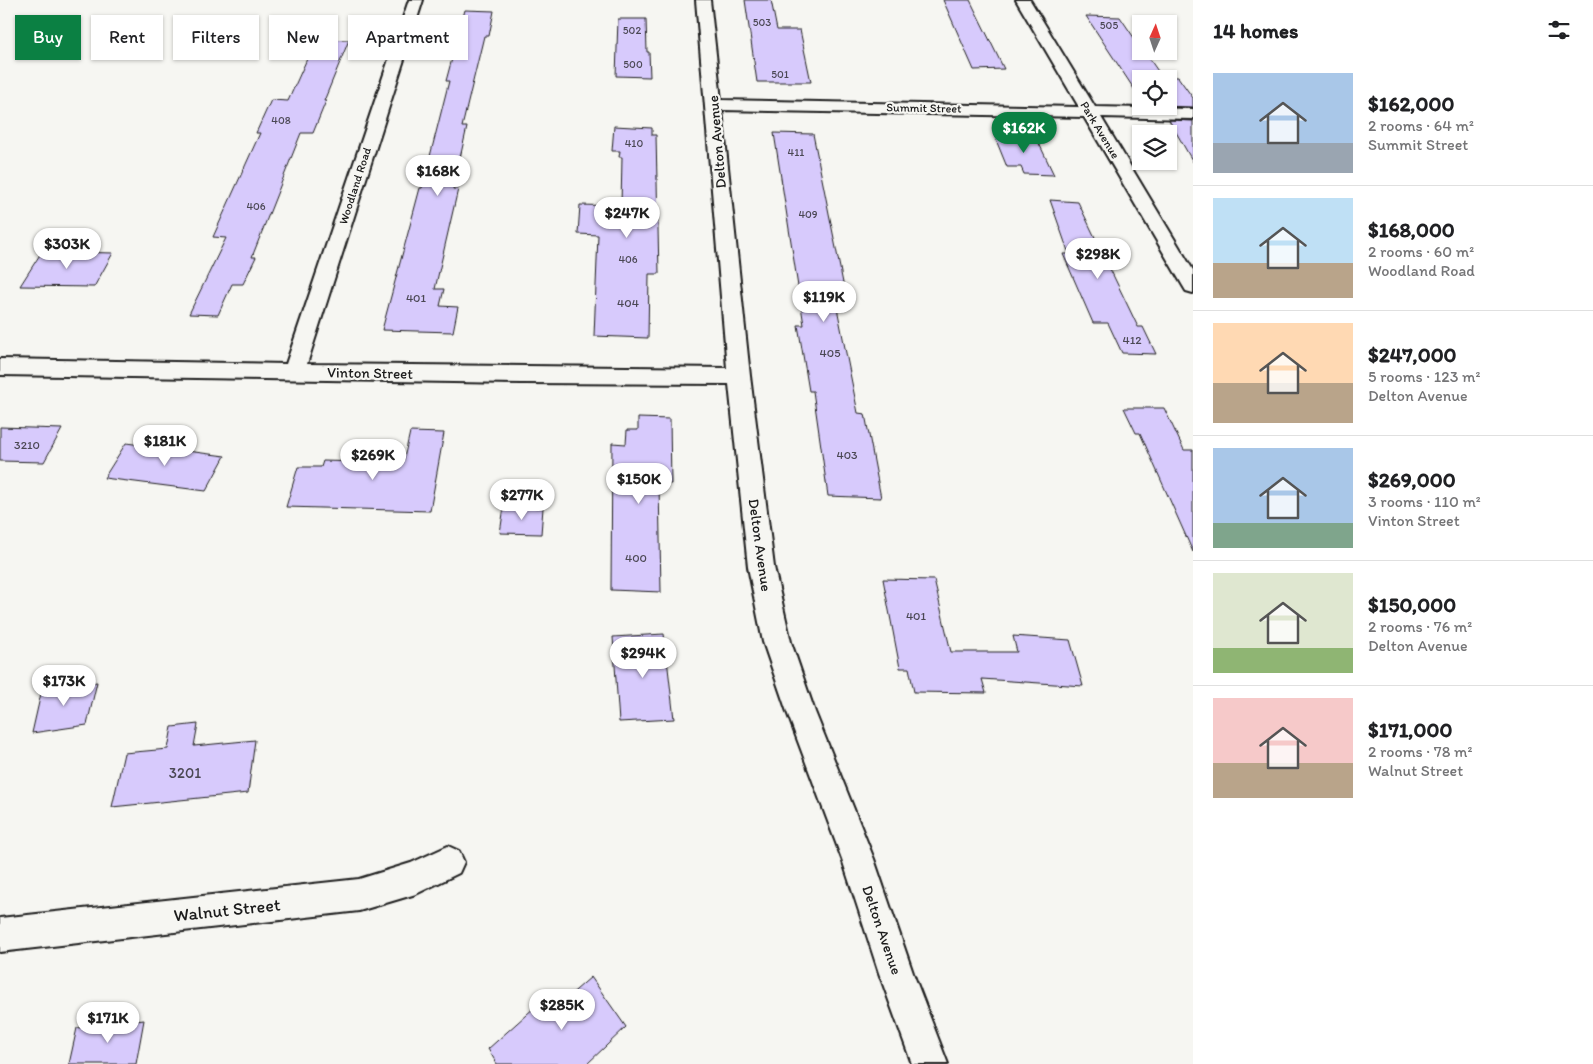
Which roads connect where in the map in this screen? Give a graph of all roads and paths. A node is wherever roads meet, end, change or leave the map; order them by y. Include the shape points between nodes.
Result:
1 (416, 0) edge
2 (703, 0) edge
3 (1023, 0) edge
4 (714, 105) junction
5 (1089, 111) junction
6 (1193, 114) edge
7 (1193, 286) edge
8 (0, 367) edge
9 (294, 372) junction
10 (740, 376) junction
11 (448, 862) dead end
12 (0, 935) edge
13 (930, 1064) edge

1 - 9 street, Woodland Road
2 - 4 street, Delton Avenue
3 - 5 street, Park Avenue
4 - 5 street, Summit Street
4 - 10 street, Delton Avenue
5 - 6 street, Summit Street
5 - 7 street, Park Avenue
8 - 9 street, Vinton Street
9 - 10 street, Vinton Street
10 - 13 street, Delton Avenue via 761,568 777,642
11 - 12 street, Walnut Street via 416,878 359,895

